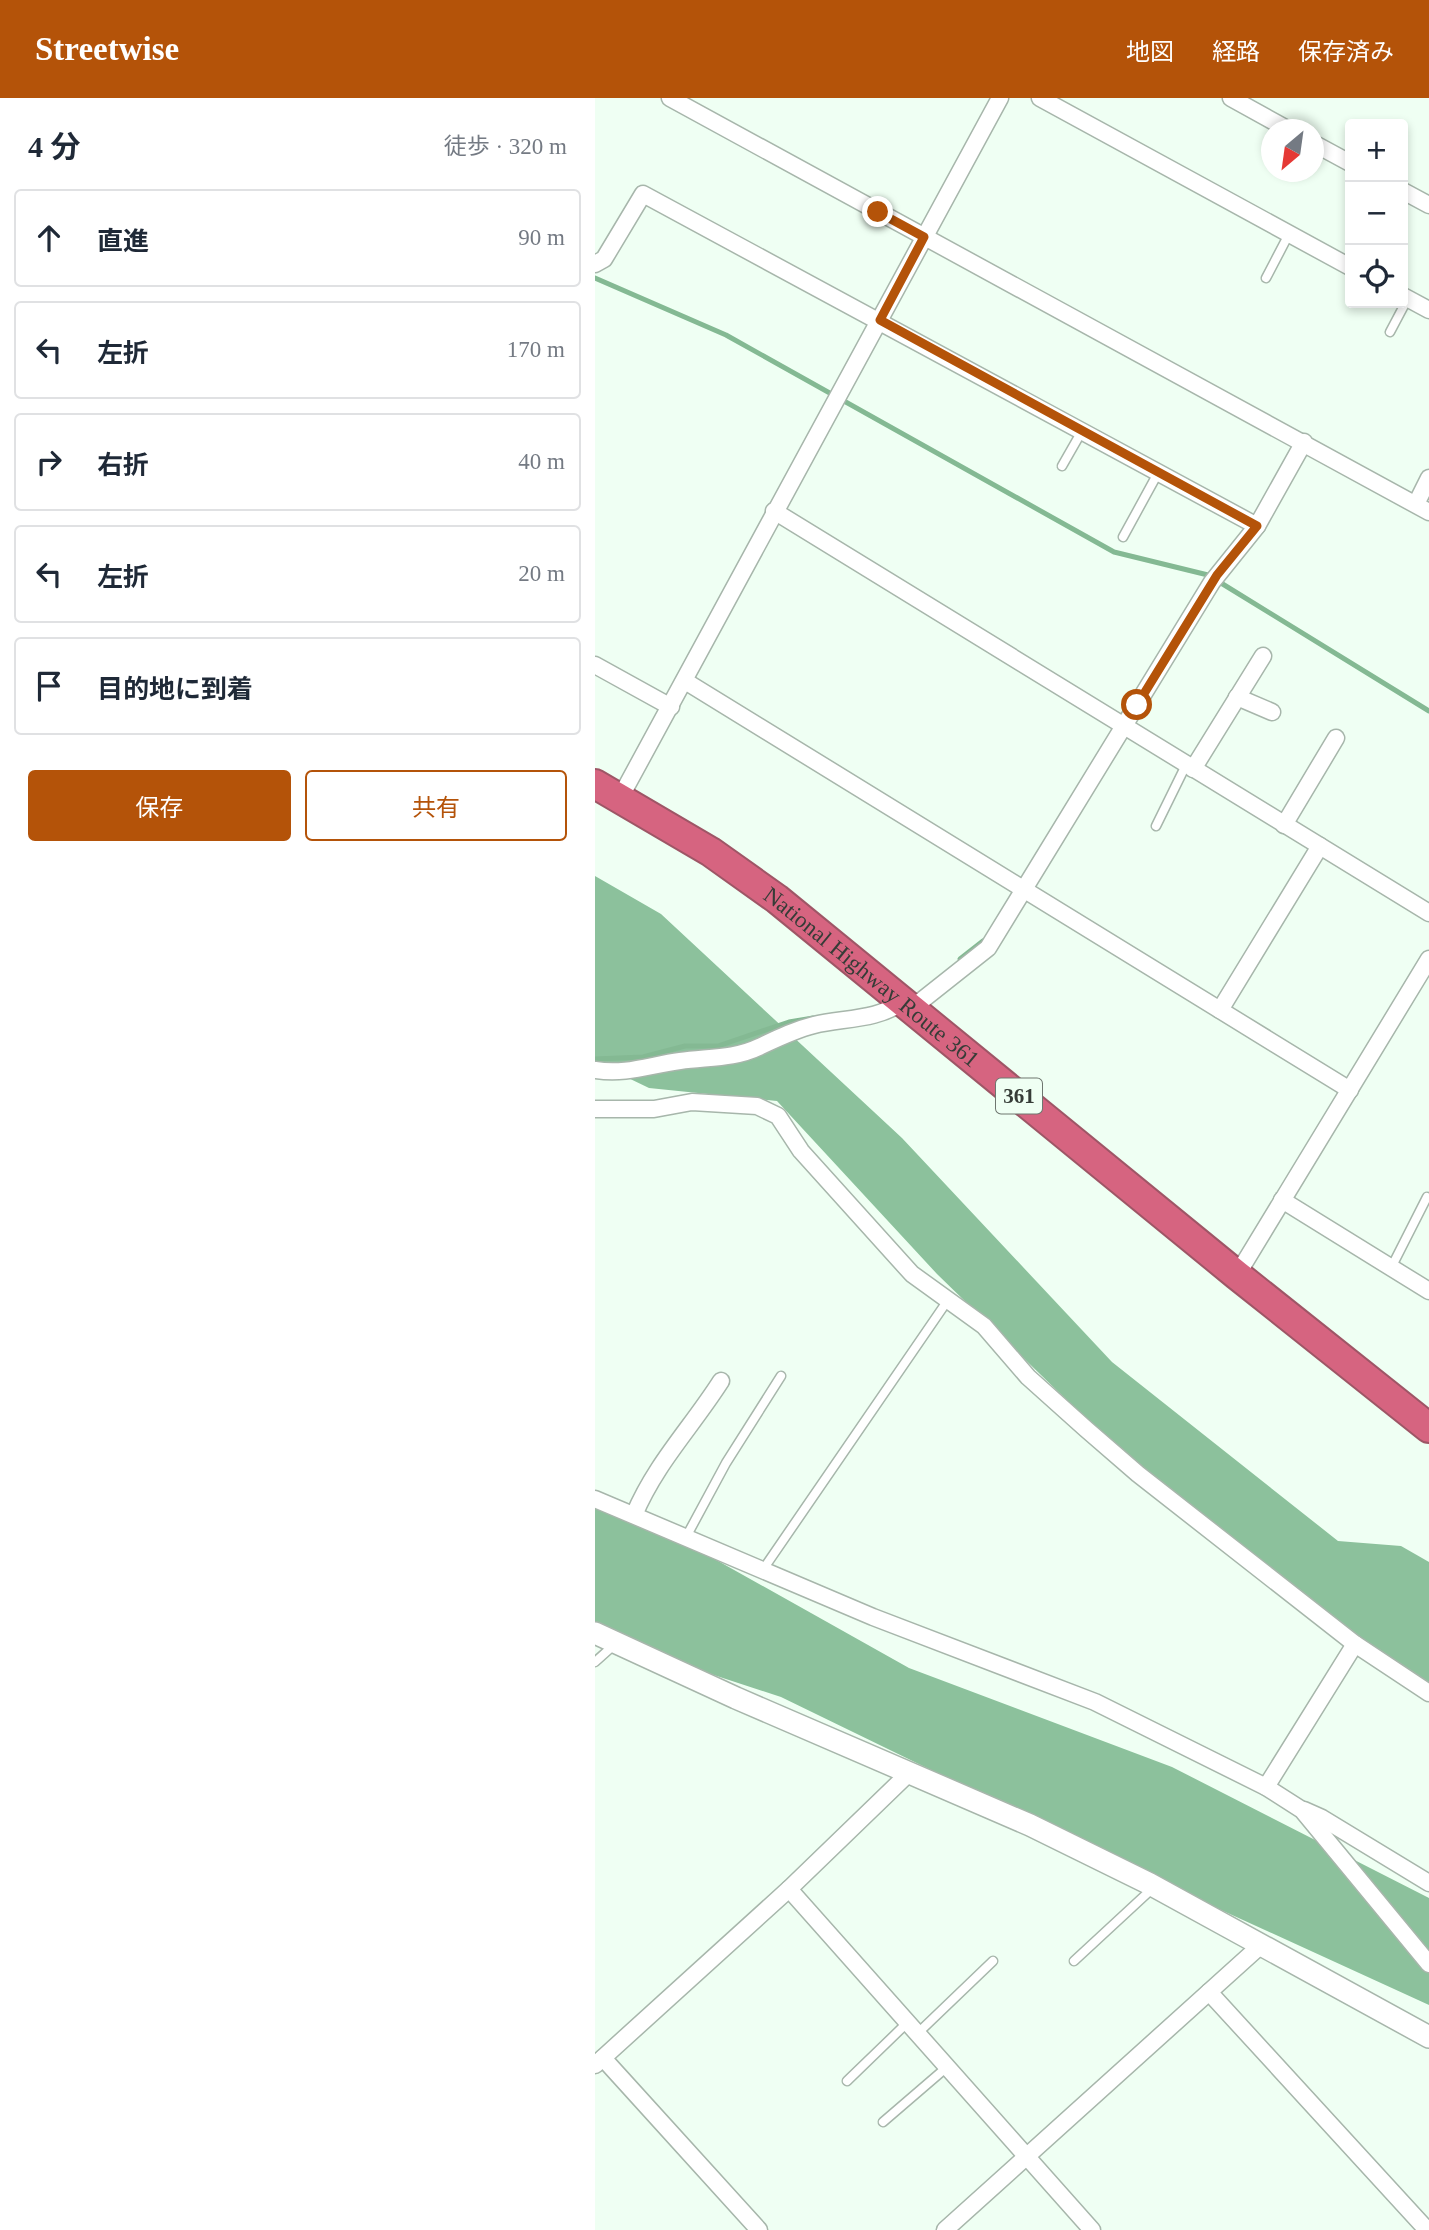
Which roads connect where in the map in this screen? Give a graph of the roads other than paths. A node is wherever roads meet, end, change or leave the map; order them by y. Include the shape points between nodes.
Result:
1 (670, 98) edge
2 (1000, 98) edge
3 (1040, 98) edge
4 (1231, 98) edge
5 (1269, 119) edge
6 (1324, 149) edge
7 (1345, 160) edge
8 (1408, 194) edge
9 (1429, 205) edge
10 (1289, 234) junction
11 (924, 237) junction
12 (595, 264) edge
13 (1345, 264) edge
14 (1266, 278) dead end
15 (1408, 299) edge
16 (1400, 308) edge
17 (1429, 310) edge
18 (880, 320) junction
19 (1390, 332) dead end
20 (1082, 431) junction
21 (1304, 442) junction
22 (1062, 466) dead end
23 (1159, 472) junction
24 (1429, 478) edge
25 (1422, 508) edge
26 (774, 511) junction
27 (1257, 526) junction
28 (1123, 537) dead end
29 (1263, 656) dead end
30 (595, 665) edge
31 (685, 681) junction
32 (1237, 697) junction
33 (671, 707) junction
34 (1272, 712) dead end
35 (1120, 723) junction
36 (1336, 738) dead end
37 (1189, 767) junction
38 (595, 784) edge
39 (621, 798) junction
40 (1284, 825) junction
41 (1156, 826) dead end
42 (1320, 846) junction
43 (1021, 888) junction
44 (1429, 913) edge
45 (1429, 960) edge
46 (907, 1006) junction
47 (1220, 1010) junction
48 (595, 1070) edge
49 (1350, 1090) junction
50 (595, 1110) edge
51 (1427, 1197) dead end
52 (1282, 1200) junction
53 (1391, 1268) junction
54 (1237, 1275) junction
55 (1429, 1291) edge
56 (948, 1300) junction
57 (782, 1376) dead end
58 (721, 1381) dead end
59 (1429, 1428) edge
60 (595, 1499) edge
61 (634, 1515) junction
62 (685, 1539) junction
63 (762, 1572) junction
64 (595, 1633) edge
65 (617, 1643) junction
66 (1355, 1644) junction
67 (595, 1662) edge
68 (1429, 1693) edge
69 (908, 1774) junction
70 (1266, 1787) junction
71 (1302, 1810) junction
72 (1429, 1883) edge
73 (1155, 1886) junction
74 (789, 1889) junction
75 (1261, 1946) junction
76 (993, 1961) dead end
77 (1074, 1961) dead end
78 (1429, 1964) edge
79 (1209, 1992) junction
80 (913, 2028) junction
81 (1429, 2037) edge
82 (599, 2062) edge
83 (947, 2066) junction
84 (847, 2081) dead end
85 (883, 2122) dead end
86 (1027, 2156) junction
87 (759, 2230) edge
88 (946, 2230) edge
89 (1093, 2230) edge
90 (1427, 2230) edge

1 - 11 street
2 - 11 street
3 - 10 street
4 - 5 street
6 - 7 street
8 - 9 street
10 - 13 street
10 - 14 lane
11 - 18 street
11 - 21 street
12 - 18 street via 604,259 643,194
15 - 17 street
16 - 19 lane
18 - 20 street
18 - 26 street
20 - 22 lane
20 - 23 street
21 - 25 street
21 - 27 street
23 - 27 street
23 - 28 lane
24 - 25 street
26 - 31 street
26 - 35 street
27 - 35 street via 1215,578
29 - 32 street
30 - 33 street
31 - 33 street
31 - 43 street
32 - 34 street
32 - 37 street
33 - 39 street
35 - 37 street
35 - 43 street
36 - 40 street
37 - 40 street
37 - 41 lane
38 - 39 highway, National Highway Route 361 / 361
39 - 46 highway, National Highway Route 361 / 361 via 711,852 777,899
40 - 42 street
42 - 44 street
42 - 47 street
43 - 46 street via 988,948
43 - 47 street
45 - 49 street
46 - 48 street via 814,1025 725,1058 678,1061 641,1071
46 - 54 highway, National Highway Route 361 / 361
47 - 49 street
49 - 52 street
50 - 56 street via 654,1109 692,1102 757,1106 778,1116 801,1151 912,1273
51 - 53 lane
52 - 53 street
52 - 54 street
53 - 55 street
54 - 59 highway, National Highway Route 361 / 361
56 - 63 lane
56 - 66 street via 984,1326 1028,1377 1138,1474
57 - 62 lane
58 - 61 street via 694,1424 667,1452
60 - 61 street
61 - 62 street
62 - 63 street
63 - 70 street via 1095,1702
64 - 65 street
65 - 67 lane
65 - 69 street
66 - 68 street
66 - 70 street
69 - 73 street via 1030,1825
69 - 74 street
70 - 71 street
71 - 72 street
71 - 78 street
73 - 75 street
73 - 77 lane
74 - 80 street
74 - 82 street
75 - 79 street
75 - 81 street
76 - 80 lane
79 - 86 street
79 - 90 street
80 - 83 street
80 - 84 lane
82 - 87 street
83 - 85 lane
83 - 86 street
86 - 88 street
86 - 89 street

